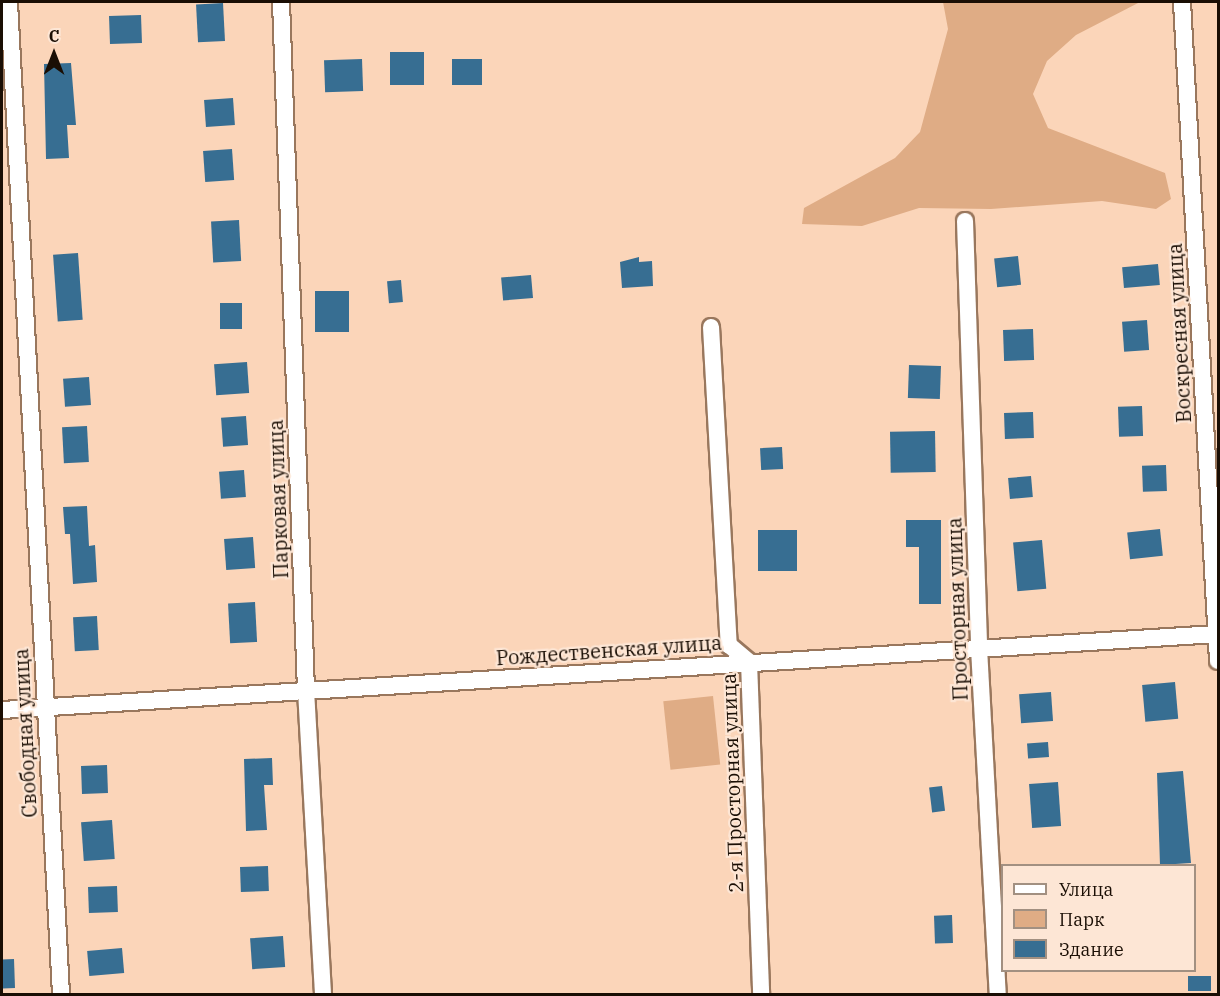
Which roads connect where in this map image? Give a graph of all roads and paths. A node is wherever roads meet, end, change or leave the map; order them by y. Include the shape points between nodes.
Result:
1 (9, 2) edge
2 (281, 2) edge
3 (1182, 2) edge
4 (965, 221) dead end
5 (711, 327) dead end
6 (1218, 634) edge
7 (979, 648) junction
8 (1218, 661) edge
9 (749, 662) junction
10 (306, 690) junction
11 (44, 707) junction
12 (2, 710) edge
13 (61, 994) edge
14 (323, 994) edge
15 (761, 994) edge
16 (998, 994) edge

1 - 11 street, Свободная улица
2 - 10 street, Парковая улица
3 - 6 street, Воскресная улица
4 - 7 street, Просторная улица
5 - 9 street, 2-я Просторная улица via 729,645
6 - 7 street, Рождественская улица
6 - 8 street, Воскресная улица
7 - 9 street, Рождественская улица
7 - 16 street, Просторная улица
9 - 10 street, Рождественская улица
9 - 15 street, 2-я Просторная улица
10 - 11 street, Рождественская улица
10 - 14 street, Парковая улица
11 - 12 street, Рождественская улица
11 - 13 street, Свободная улица

